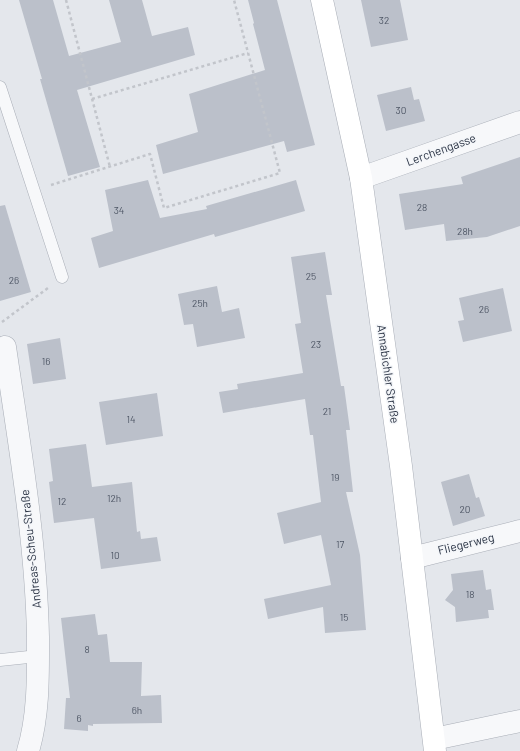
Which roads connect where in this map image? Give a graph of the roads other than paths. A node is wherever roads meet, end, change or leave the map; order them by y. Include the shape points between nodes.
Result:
1 (322, 0) edge
2 (0, 87) edge
3 (520, 122) edge
4 (362, 178) junction
5 (62, 277) road end
6 (5, 347) dead end
7 (520, 531) edge
8 (412, 558) junction
9 (38, 656) junction
10 (0, 660) edge
11 (520, 721) edge
12 (435, 745) edge
13 (28, 751) edge

1 - 4 street, Annabichler Straße
2 - 5 lane
3 - 4 street, Lerchengasse
4 - 8 street, Annabichler Straße
6 - 9 street, Andreas-Scheu-Straße via 32,533
7 - 8 street, Fliegerweg
8 - 12 street, Annabichler Straße
9 - 10 lane
9 - 13 street, Andreas-Scheu-Straße via 38,689 33,735
11 - 12 street

